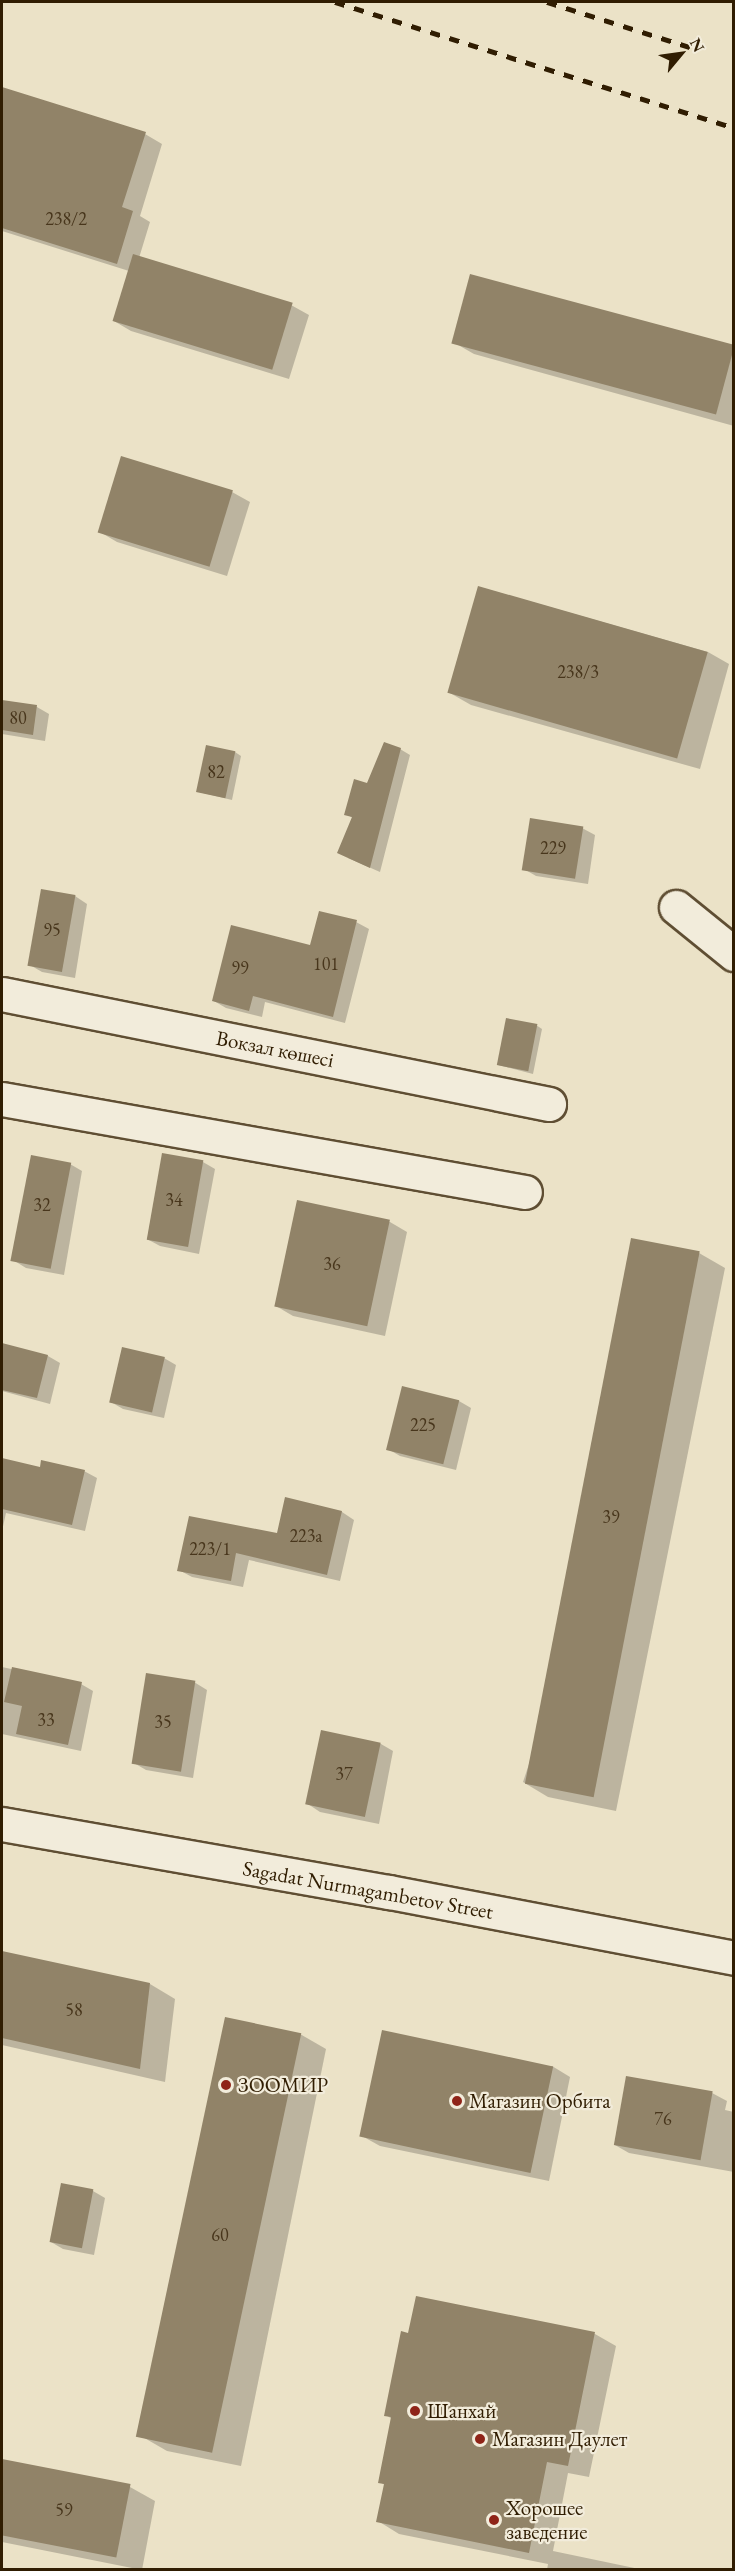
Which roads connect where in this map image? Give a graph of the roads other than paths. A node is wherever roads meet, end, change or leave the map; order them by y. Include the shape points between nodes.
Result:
1 (676, 907) dead end
2 (734, 954) edge
3 (2, 994) edge
4 (2, 1099) edge
5 (549, 1104) dead end
6 (525, 1191) dead end
7 (2, 1824) edge
8 (734, 1958) edge

1 - 2 street
3 - 5 street, Вокзал көшесі
4 - 6 street
7 - 8 street, Sagadat Nurmagambetov Street

